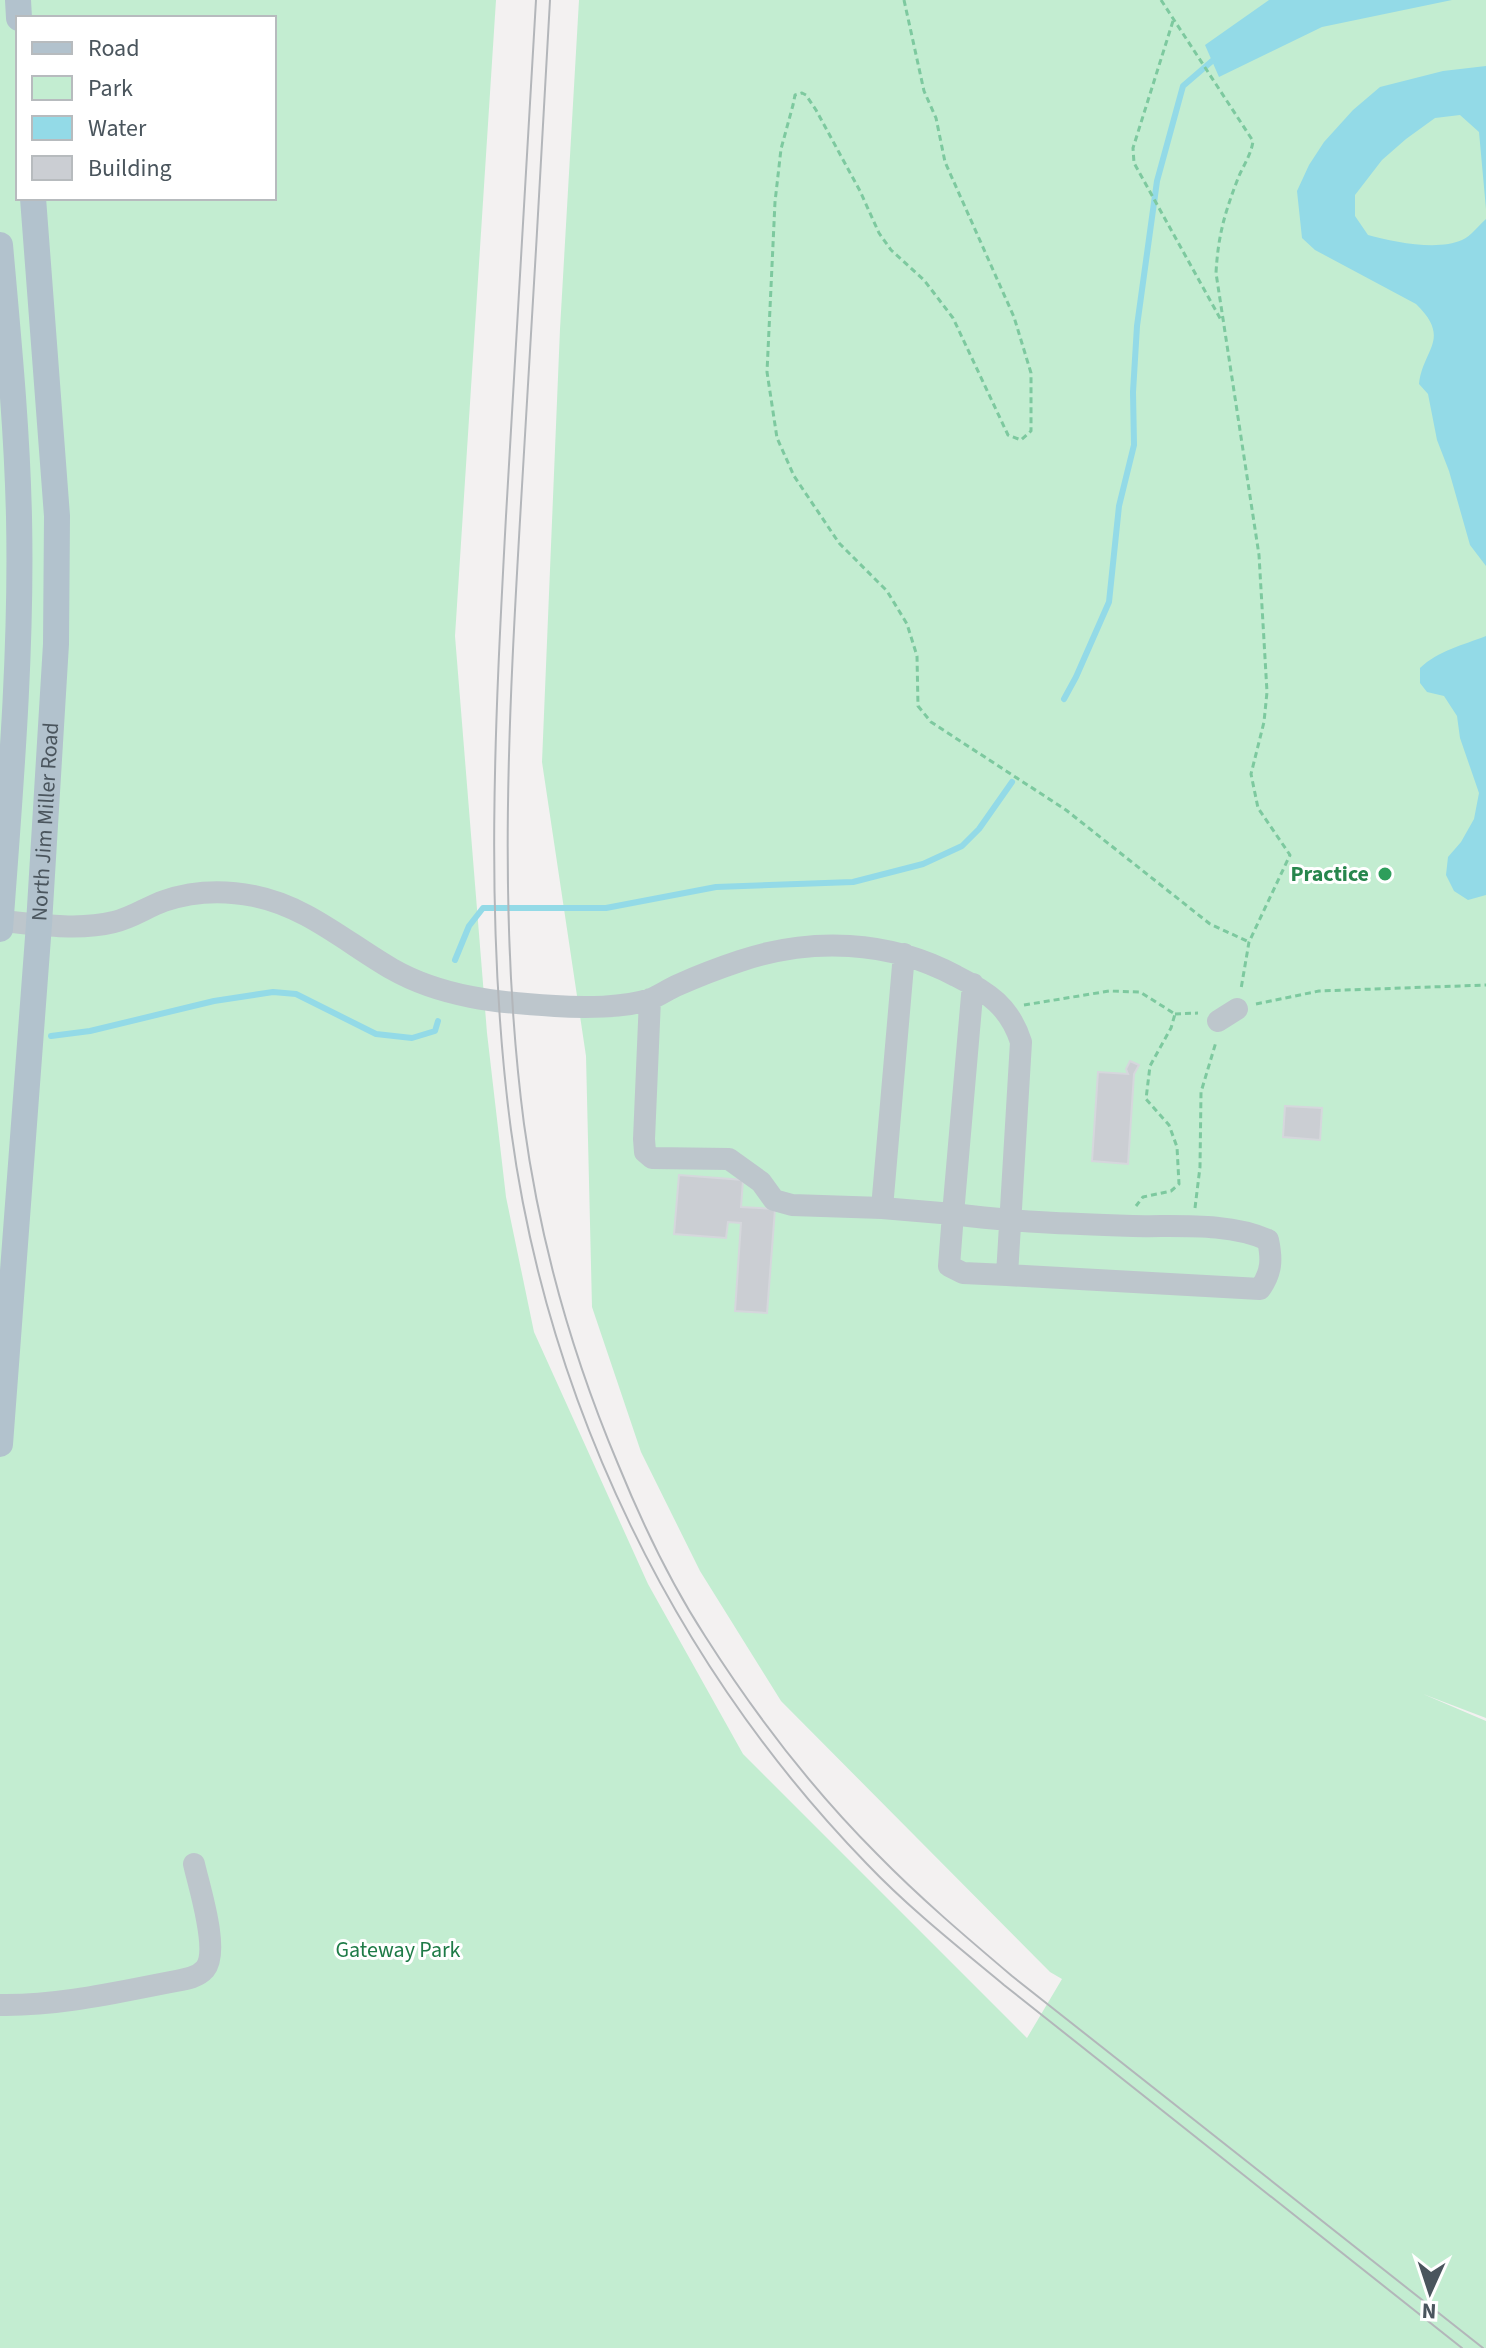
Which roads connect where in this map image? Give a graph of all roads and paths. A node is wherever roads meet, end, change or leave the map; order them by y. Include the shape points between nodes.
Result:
1 (904, 0) edge
2 (1161, 0) edge
3 (1173, 19) junction
4 (33, 200) edge
5 (0, 245) edge
6 (1223, 324) junction
7 (0, 921) edge
8 (39, 924) junction
9 (0, 929) edge
10 (1249, 942) junction
11 (904, 954) junction
12 (973, 984) junction
13 (1486, 985) edge
14 (650, 999) junction
15 (1004, 1008) junction
16 (1237, 1009) junction
17 (1175, 1014) junction
18 (1218, 1021) junction
19 (882, 1208) junction
20 (953, 1214) junction
21 (1010, 1222) junction
22 (1135, 1226) junction
23 (1192, 1227) junction
24 (1007, 1275) junction
25 (0, 1444) edge
26 (194, 1864) dead end
27 (0, 2005) edge

1 - 10 path via 945,162 1014,317 1031,373 1031,431 1021,440 1008,435 953,318 879,233 816,110 802,93 792,100 775,202 767,372 777,438 794,476 839,543 887,591 907,624 917,656 918,706 931,722 1066,810 1210,924
2 - 3 path
3 - 6 path via 1133,148 1134,163
3 - 6 path via 1253,141 1218,237 1216,273
4 - 8 main road, North Jim Miller Road via 58,582
5 - 7 main road, North Jim Miller Road via 19,518 17,664
6 - 10 path via 1259,555 1267,692 1251,774 1258,808 1290,855
7 - 8 lane
7 - 9 main road, North Jim Miller Road
8 - 14 lane via 116,922 192,893 255,896 288,906 394,970 443,990 558,1007
8 - 25 main road, North Jim Miller Road
10 - 16 path
11 - 12 lane
11 - 14 lane via 859,946 783,949 742,960
11 - 19 lane
12 - 15 lane
12 - 20 lane
13 - 16 path via 1319,991
14 - 19 lane via 645,1152 652,1158 729,1159 761,1182 774,1200 792,1205
15 - 17 path via 1109,991 1140,992
15 - 21 lane via 1021,1042
16 - 18 lane
17 - 18 path via 1211,1015
17 - 22 path via 1150,1066 1146,1099 1169,1125 1177,1147 1179,1184 1143,1197 1136,1206
18 - 23 path via 1201,1092
19 - 20 lane
20 - 21 lane
20 - 24 lane via 949,1266 963,1273
21 - 22 lane
21 - 24 lane
22 - 23 lane
23 - 24 lane via 1252,1232 1268,1240 1272,1260 1260,1289
26 - 27 lane via 211,1945 203,1971 192,1978 59,2002

